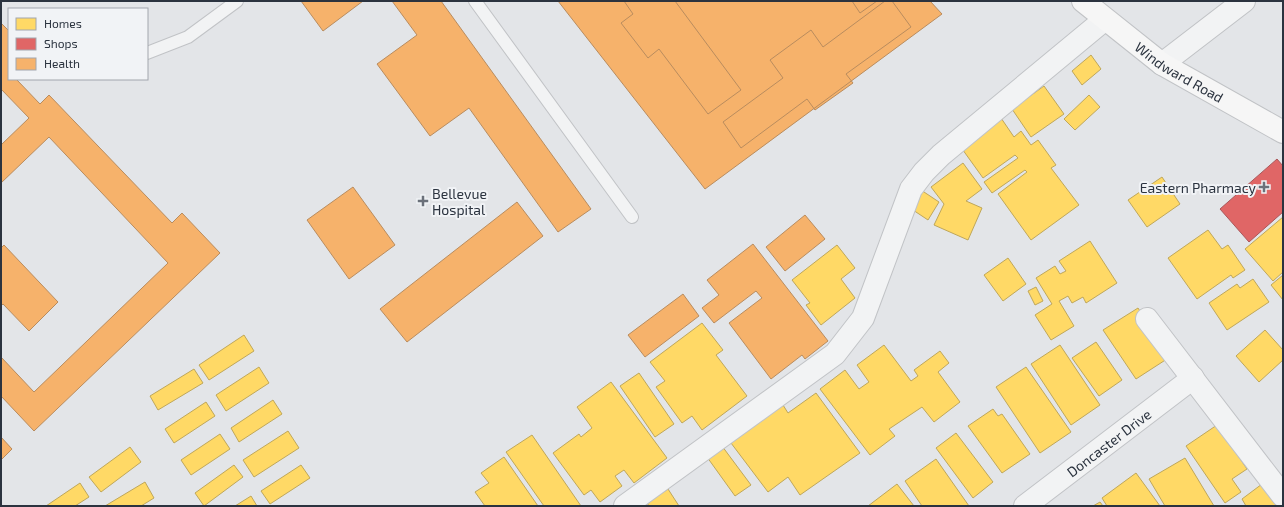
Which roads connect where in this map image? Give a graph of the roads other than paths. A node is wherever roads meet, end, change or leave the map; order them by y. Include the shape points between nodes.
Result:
1 (237, 1) edge
2 (475, 1) edge
3 (1083, 1) edge
4 (1244, 1) edge
5 (1104, 20) junction
6 (148, 53) edge
7 (1162, 64) junction
8 (1283, 132) edge
9 (632, 217) dead end
10 (1147, 319) dead end
11 (1193, 378) junction
12 (1281, 487) edge
13 (625, 506) edge
14 (1025, 506) edge

1 - 6 lane via 188,37
2 - 9 lane
3 - 5 main road, Windward Road
4 - 7 street
5 - 7 main road, Windward Road
5 - 13 street via 941,155 924,172 911,189 863,318 835,354
7 - 8 main road, Windward Road
10 - 11 street
11 - 12 street
11 - 14 street, Doncaster Drive

